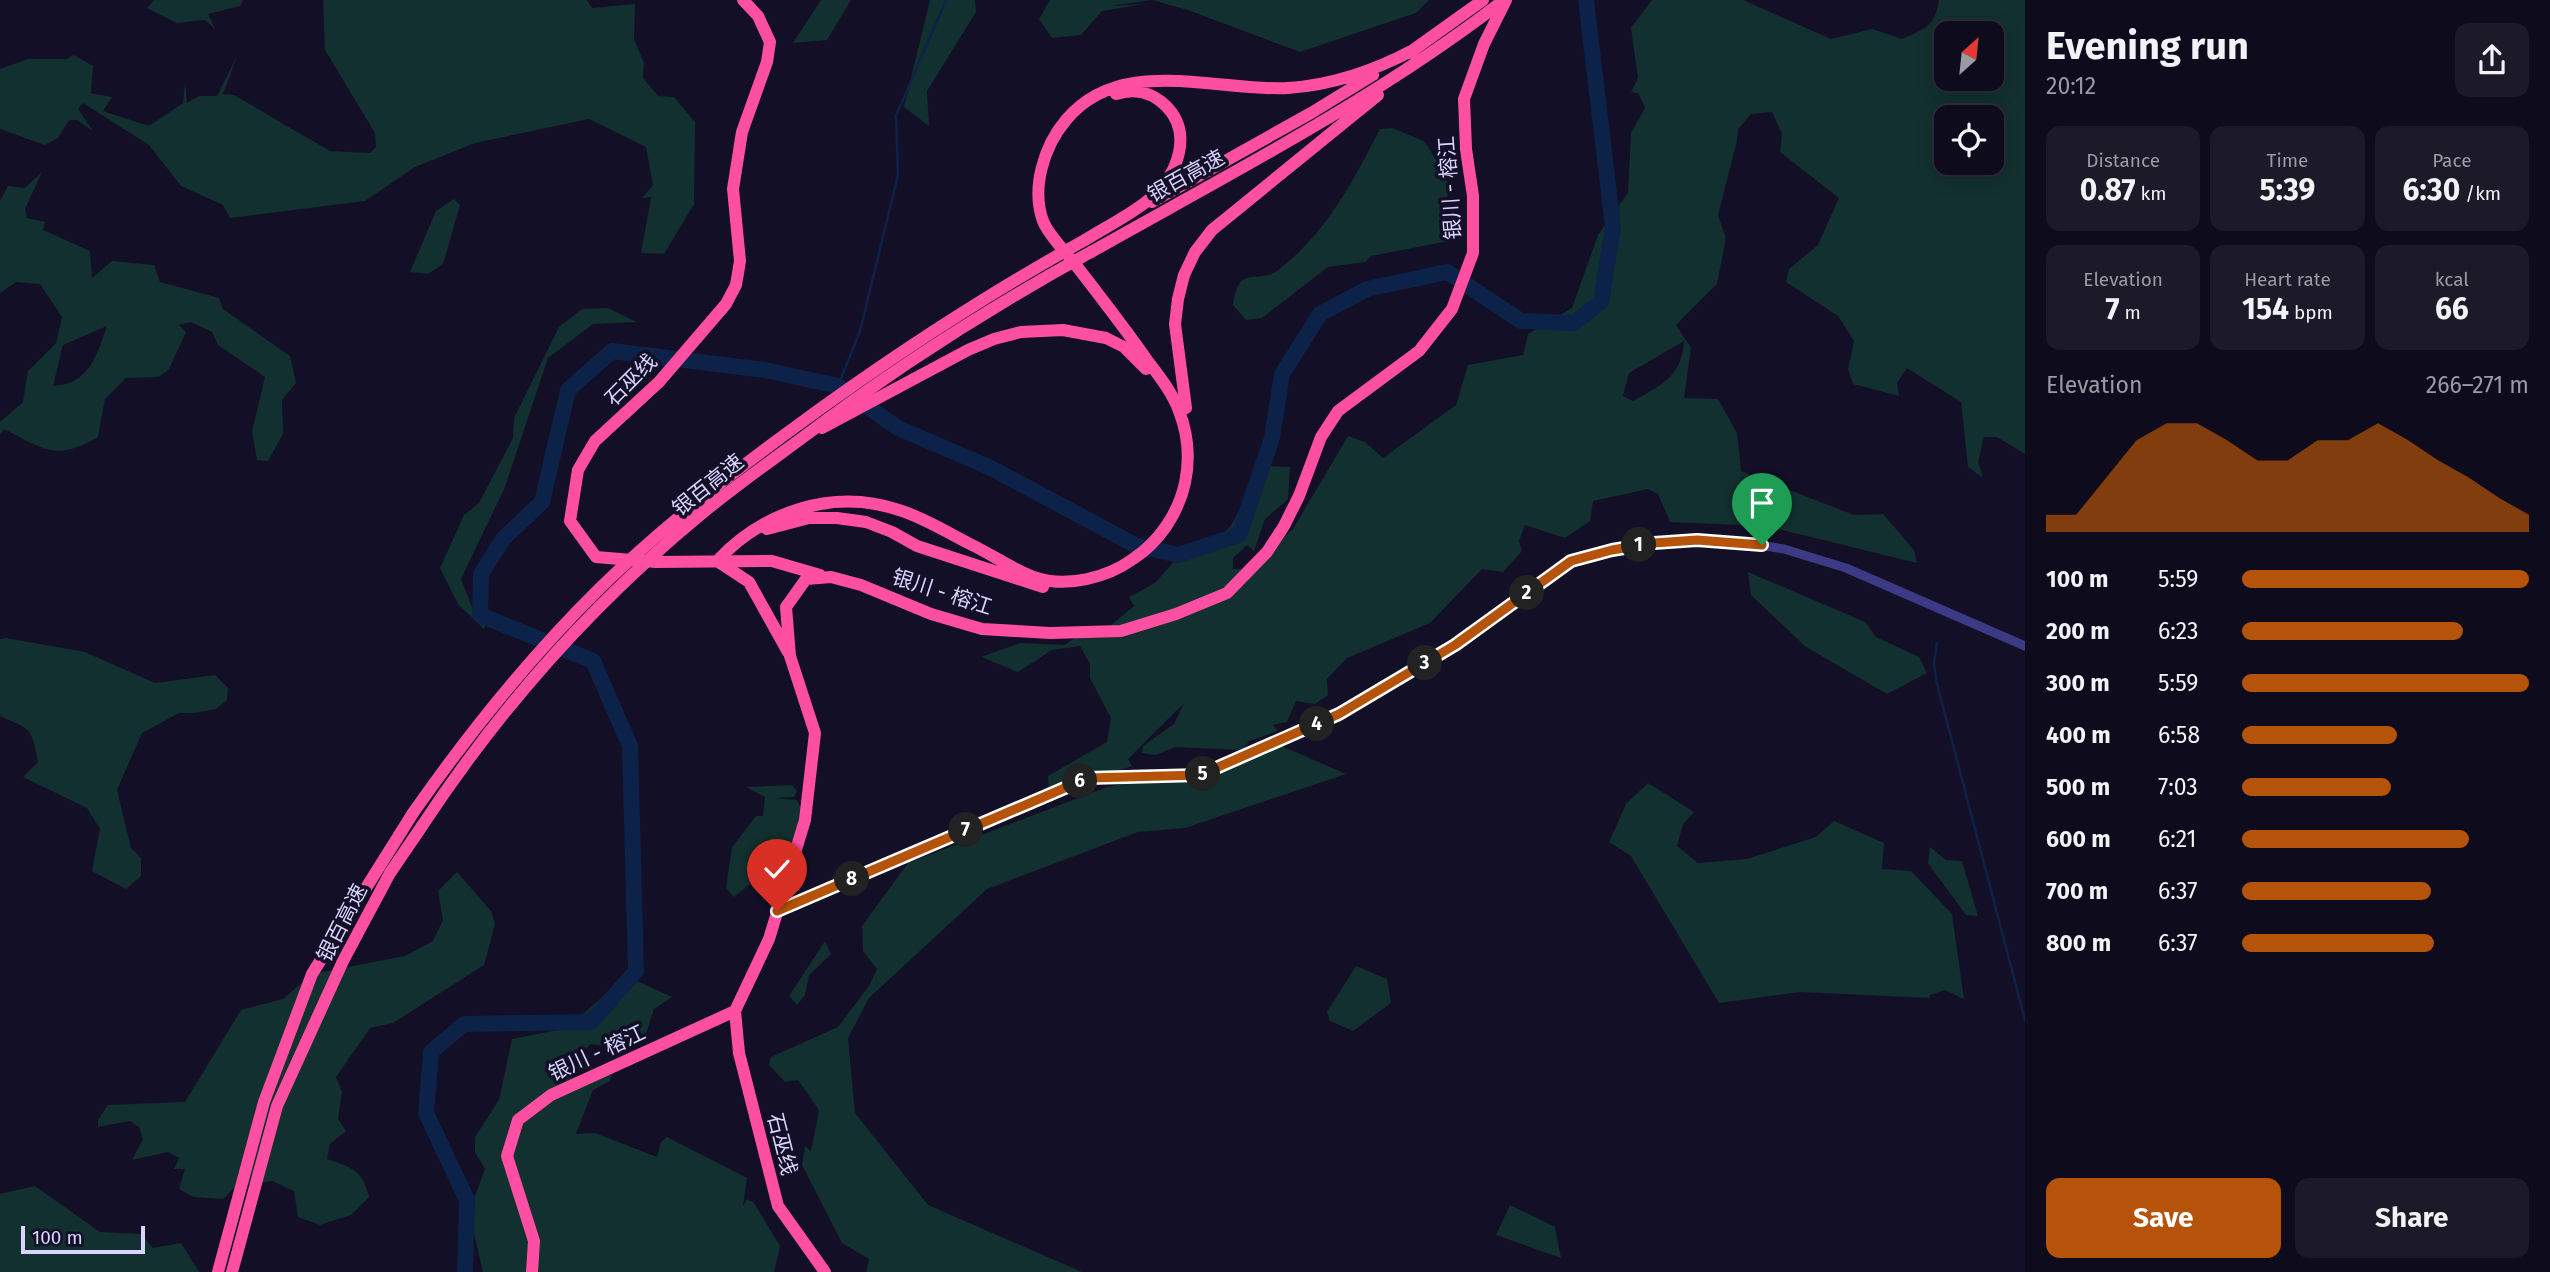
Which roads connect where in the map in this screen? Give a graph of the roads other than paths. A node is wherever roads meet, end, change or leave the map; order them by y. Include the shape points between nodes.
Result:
1 (743, 0) edge
2 (1483, 0) edge
3 (1505, 0) edge
4 (1419, 54) junction
5 (1088, 246) junction
6 (1169, 391) junction
7 (1186, 408) junction
8 (798, 441) junction
9 (1178, 514) junction
10 (717, 561) junction
11 (1136, 562) junction
12 (831, 577) junction
13 (2025, 646) edge
14 (790, 656) junction
15 (777, 911) junction
16 (735, 1012) junction
17 (218, 1272) edge
18 (232, 1272) edge
19 (532, 1272) edge
20 (825, 1272) edge

1 - 10 highway, 石巫线 via 758,16 770,42 740,143 733,189 740,261 736,285 726,304 659,382 595,441 578,470 570,521 596,557
2 - 4 highway, 银百高速
3 - 4 highway, 银百高速
3 - 12 highway, 银川 - 榕江 via 1464,99 1473,253 1452,309 1419,351 1338,411 1321,437 1284,526 1267,552 1227,593 1121,631 1050,634 982,629
4 - 5 highway, 银百高速
4 - 6 highway via 1305,86 1125,83 1084,103 1061,127 1042,168 1039,190 1044,223
4 - 7 highway via 1203,240 1184,275 1176,312
5 - 7 highway via 1153,196 1178,159 1181,138 1175,118 1148,94 1117,94 1089,108 1073,123 1052,159 1047,201 1051,220 1129,321
5 - 8 highway, 银百高速, bridge via 938,342
5 - 17 highway, 银百高速, bridge via 971,306 756,454 659,533 513,681 414,813 313,974 264,1102
6 - 8 highway, bridge via 1124,347 1106,338 1078,331 1035,330 981,344
6 - 9 highway via 1183,421 1188,454
7 - 9 highway via 1195,466 1191,491
8 - 18 highway, 银百高速, bridge via 699,516 588,618 497,721 422,826 390,873 343,961 276,1106
9 - 11 highway via 1167,538
10 - 11 highway via 759,532 784,523 837,518 866,522 917,546 1035,586 1076,588 1102,583
10 - 11 highway via 761,524 815,504 844,501 901,510 1037,578 1087,579
10 - 12 highway, 银川 - 榕江 via 772,561
10 - 14 highway via 749,582
12 - 14 highway via 806,579 786,607
13 - 15 street via 1846,568 1794,552 1697,540 1612,550 1571,561 1455,645 1339,714 1200,775 1088,778
14 - 15 highway via 815,733 804,820
15 - 16 highway
16 - 19 highway, 银川 - 榕江 via 551,1095 518,1121 507,1156 534,1241
16 - 20 highway, 石巫线 via 739,1053 778,1206

